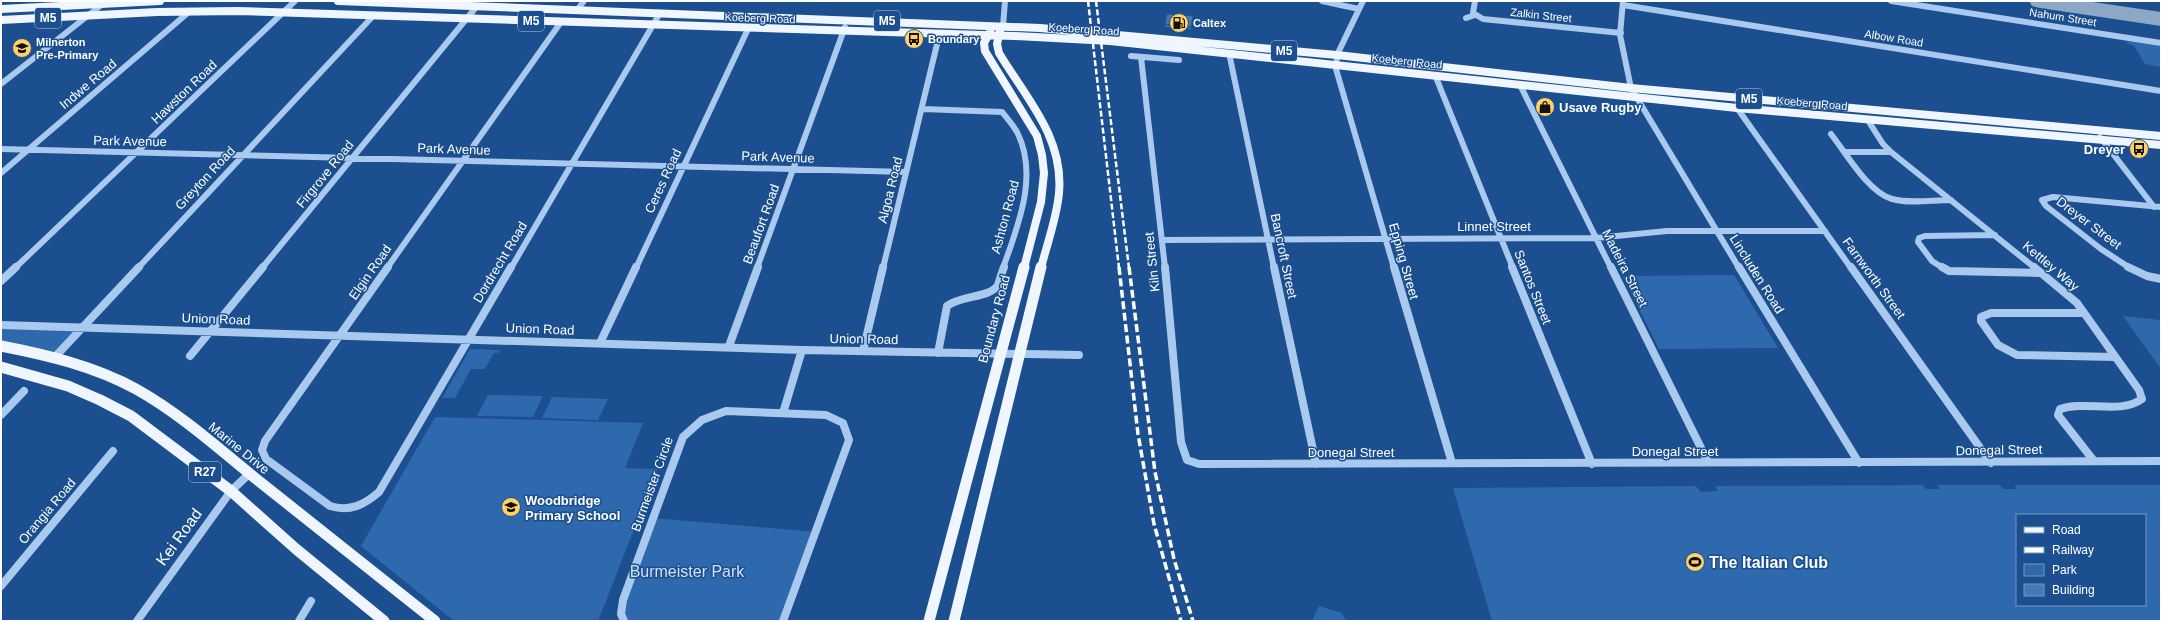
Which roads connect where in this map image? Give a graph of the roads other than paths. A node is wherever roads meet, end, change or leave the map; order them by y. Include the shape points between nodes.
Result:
1 (64, 1) edge
2 (160, 1) edge
3 (295, 1) edge
4 (338, 1) edge
5 (584, 1) edge
6 (1005, 1) edge
7 (1322, 1) edge
8 (1363, 1) edge
9 (1476, 1) edge
10 (1891, 1) edge
11 (1623, 3) edge
12 (104, 4) junction
13 (58, 6) junction
14 (477, 6) junction
15 (1359, 8) junction
16 (1, 9) edge
17 (577, 10) junction
18 (190, 11) junction
19 (284, 12) junction
20 (660, 13) junction
21 (374, 15) junction
22 (1475, 15) junction
23 (89, 16) junction
24 (467, 18) junction
25 (1466, 18) dead end
26 (1, 20) edge
27 (848, 20) junction
28 (561, 22) junction
29 (654, 26) junction
30 (999, 27) junction
31 (748, 28) junction
32 (843, 32) junction
33 (1621, 33) junction
34 (940, 36) junction
35 (986, 36) junction
36 (2161, 43) edge
37 (1229, 53) junction
38 (1131, 56) dead end
39 (1141, 57) junction
40 (1179, 60) dead end
41 (1336, 60) junction
42 (1435, 75) junction
43 (1, 84) edge
44 (1520, 85) junction
45 (1631, 88) junction
46 (2161, 91) edge
47 (1635, 97) junction
48 (1737, 108) junction
49 (923, 110) junction
50 (1867, 119) junction
51 (2094, 130) junction
52 (1831, 134) dead end
53 (2161, 136) edge
54 (2103, 140) junction
55 (2161, 146) edge
56 (1, 149) edge
57 (28, 149) junction
58 (137, 152) junction
59 (1846, 152) junction
60 (1891, 152) junction
61 (244, 155) junction
62 (353, 158) junction
63 (464, 161) junction
64 (572, 163) junction
65 (684, 166) junction
66 (794, 169) junction
67 (906, 172) junction
68 (1, 173) edge
69 (1951, 200) junction
70 (2158, 207) edge
71 (1716, 231) junction
72 (1825, 231) junction
73 (1995, 235) junction
74 (1385, 238) junction
75 (1500, 238) junction
76 (1596, 238) junction
77 (1268, 239) junction
78 (1162, 240) junction
79 (2041, 272) junction
80 (2161, 279) edge
81 (1, 281) edge
82 (2084, 313) junction
83 (1, 325) edge
84 (83, 328) junction
85 (211, 331) junction
86 (340, 335) junction
87 (468, 339) junction
88 (600, 343) junction
89 (1, 346) edge
90 (729, 346) junction
91 (802, 350) junction
92 (863, 351) junction
93 (938, 353) junction
94 (1000, 355) junction
95 (1019, 355) junction
96 (1079, 355) dead end
97 (190, 356) dead end
98 (2115, 357) junction
99 (54, 358) junction
100 (1, 367) edge
101 (24, 391) dead end
102 (783, 413) junction
103 (1, 415) edge
104 (113, 451) dead end
105 (2094, 461) junction
106 (2161, 461) edge
107 (1190, 462) joint
108 (1708, 462) junction
109 (1859, 463) junction
110 (1991, 463) junction
111 (1316, 464) junction
112 (1452, 464) junction
113 (1592, 464) junction
114 (249, 474) junction
115 (231, 491) junction
116 (347, 509) joint
117 (1, 586) edge
118 (311, 601) dead end
119 (137, 621) edge
120 (299, 621) edge
121 (384, 621) edge
122 (434, 621) edge
123 (624, 621) edge
124 (783, 621) edge
125 (929, 621) edge
126 (954, 621) edge

1 - 13 street
2 - 12 main road, M5
3 - 19 street, Hawston Road
4 - 14 main road, Koeberg Road / M5
5 - 17 street
6 - 30 street
7 - 15 street
8 - 15 street
9 - 22 street via 1472,11
10 - 36 street, Nahum Street
11 - 33 street, Lincluden Road
11 - 46 street, Albow Road
12 - 13 main road, M5
12 - 23 street
13 - 16 main road, M5
14 - 17 main road, Koeberg Road / M5
14 - 24 street, Firgrove Road
15 - 41 street
17 - 20 main road, Koeberg Road / M5
18 - 19 main road, Koeberg Road / M5
18 - 23 main road, Koeberg Road / M5
18 - 57 street, Indwe Road
19 - 21 main road, Koeberg Road / M5
19 - 58 street, Hawston Road
20 - 27 main road, Koeberg Road / M5
20 - 29 street, Dordrecht Road
21 - 24 main road, Koeberg Road / M5
21 - 61 street, Greyton Road
22 - 25 street
22 - 33 street, Zalkin Street via 1483,19
23 - 26 main road, Koeberg Road / M5
23 - 43 street
24 - 28 main road, Koeberg Road / M5
24 - 62 street, Firgrove Road
27 - 30 main road, Koeberg Road / M5
27 - 32 street, Beaufort Road
28 - 29 main road, Koeberg Road / M5
28 - 63 street, Elgin Road
29 - 31 main road, Koeberg Road / M5
29 - 64 street, Dordrecht Road
30 - 35 main road, Koeberg Road / M5
30 - 37 main road, Koeberg Road / M5 via 1068,39
30 - 41 main road, Koeberg Road / M5 via 1128,35
30 - 95 main road via 997,46 1053,137 1060,166 1059,194
31 - 32 main road, Koeberg Road / M5
31 - 65 street, Ceres Road
32 - 34 main road, Koeberg Road / M5
32 - 66 street, Beaufort Road
33 - 45 street, Lincluden Road
34 - 35 main road, Koeberg Road / M5
34 - 49 street, Algoa Road
35 - 94 main road, Boundary Road via 986,53 1034,130 1041,145 1044,166 1039,212
37 - 41 main road, Koeberg Road / M5
37 - 77 street, Bancroft Street
38 - 39 street
39 - 40 street
39 - 78 street, Kiln Street
41 - 42 main road, Koeberg Road / M5
41 - 45 main road, Koeberg Road / M5
41 - 74 street, Epping Street
42 - 44 main road, Koeberg Road / M5
42 - 75 street, Santos Street
44 - 47 main road, Koeberg Road / M5
44 - 76 street, Madeira Street
45 - 47 street, Lincluden Road
45 - 51 main road, Koeberg Road / M5
47 - 48 main road, Koeberg Road / M5
47 - 71 street, Lincluden Road
48 - 50 main road, Koeberg Road / M5
48 - 72 street, Farnworth Street
49 - 67 street, Algoa Road
49 - 93 street, Ashton Road via 1002,112 1020,135 1028,162 1025,194 997,286 985,295 959,297 947,306
50 - 54 main road, Koeberg Road / M5
50 - 60 street, Kettley Way
51 - 53 main road, Koeberg Road / M5
51 - 54 street, Dreyer Street
52 - 59 street
54 - 55 main road, Koeberg Road / M5
54 - 70 street, Dreyer Street
56 - 57 street, Park Avenue
57 - 58 street, Park Avenue
57 - 68 street, Indwe Road
58 - 61 street, Park Avenue
58 - 81 street, Hawston Road
59 - 60 street
59 - 69 street via 1873,187 1885,196 1900,200
60 - 69 street, Kettley Way
61 - 62 street, Park Avenue
61 - 84 street, Greyton Road
62 - 63 street, Park Avenue
62 - 85 street, Firgrove Road
63 - 64 street, Park Avenue
63 - 86 street, Elgin Road
64 - 65 street, Park Avenue
64 - 87 street, Dordrecht Road
65 - 66 street, Park Avenue
65 - 88 street, Ceres Road
66 - 67 street, Park Avenue
66 - 90 street, Beaufort Road
67 - 92 street, Algoa Road
69 - 73 street, Kettley Way
70 - 80 street, Dreyer Street via 2053,197 2042,200 2046,206 2119,261 2137,272
71 - 72 street, Linnet Street
71 - 76 street, Linnet Street via 1667,231
71 - 109 street, Lincluden Road
72 - 110 street, Farnworth Street
73 - 79 street, Kettley Way
73 - 79 street via 1925,236 1918,238 1918,242 1932,261 1949,271
74 - 75 street, Linnet Street
74 - 77 street, Linnet Street
74 - 112 street, Epping Street
75 - 76 street, Linnet Street
75 - 113 street, Santos Street
76 - 108 street, Madeira Street
77 - 78 street, Linnet Street
77 - 111 street, Bancroft Street
78 - 107 street, Kiln Street via 1181,442 1184,456
79 - 82 street, Kettley Way via 2069,295
82 - 98 street, Kettley Way
82 - 98 street via 1991,313 1981,317 1981,320 1998,345 2017,355
83 - 84 street, Union Road
84 - 85 street, Union Road
84 - 99 street, Greyton Road
85 - 86 street, Union Road
85 - 97 street, Firgrove Road
86 - 87 street, Union Road
86 - 116 street, Elgin Road via 269,433 262,450 270,463 321,501 338,509
87 - 88 street, Union Road
87 - 116 street, Dordrecht Road via 379,492 366,503
88 - 90 street, Union Road
89 - 99 main road, Marine Drive / R27
90 - 91 street, Union Road
91 - 92 street, Union Road
91 - 102 street
92 - 93 street, Union Road
93 - 94 street, Union Road
94 - 95 street, Union Road
94 - 125 main road, Boundary Road
95 - 96 street, Union Road
95 - 126 main road
98 - 105 street, Kettley Way via 2142,395 2140,402 2132,405 2070,405 2058,412
99 - 114 main road, Marine Drive / R27 via 107,375 136,389 222,450
100 - 115 main road, R27 via 59,382 114,406
101 - 103 street
102 - 123 street, Burmeister Circle via 726,411 714,413 691,426 683,437 623,600 621,614
102 - 124 street, Burmeister Circle via 838,418 845,422 849,440
104 - 117 street, Orangia Road
105 - 106 street, Donegal Street
105 - 110 street, Donegal Street
107 - 111 street, Donegal Street
108 - 109 street, Donegal Street
108 - 113 street, Donegal Street
109 - 110 street, Donegal Street
111 - 112 street, Donegal Street
112 - 113 street, Donegal Street
114 - 115 street, Kei Road
114 - 122 main road, Marine Drive / R27
115 - 119 street, Kei Road
115 - 121 main road, R27 via 296,549
118 - 120 street

